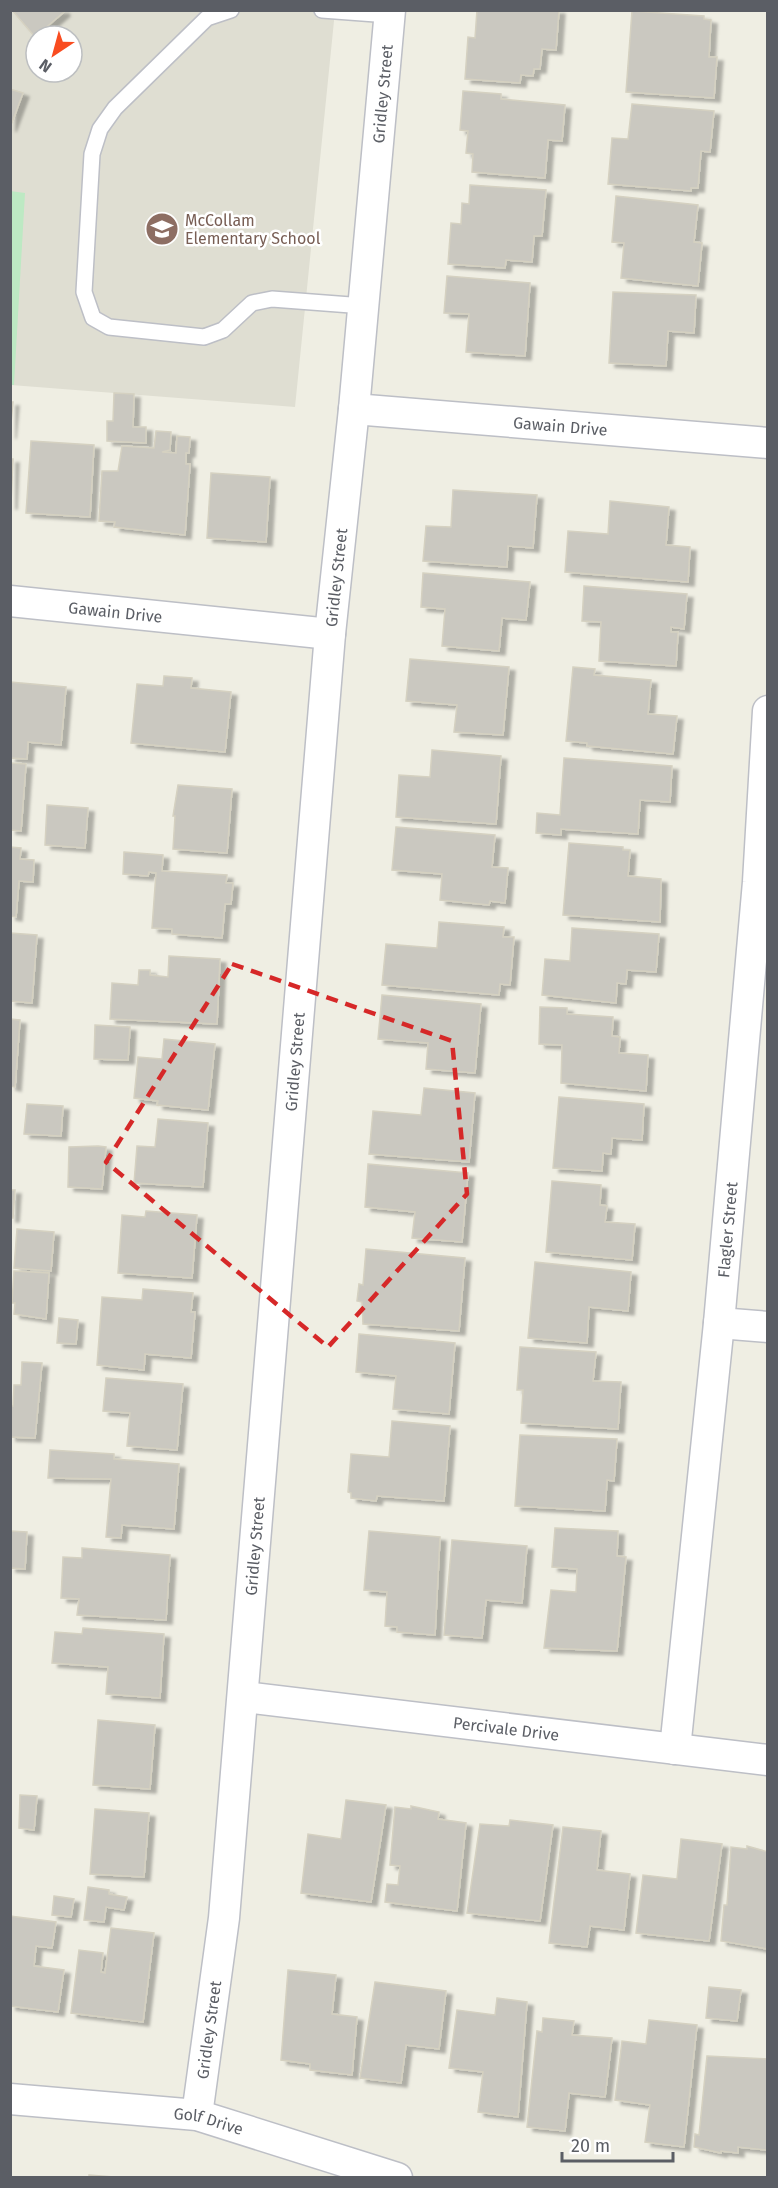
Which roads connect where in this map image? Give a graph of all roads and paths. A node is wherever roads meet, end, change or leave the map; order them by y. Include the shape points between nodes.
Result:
1 (231, 10) edge
2 (322, 10) edge
3 (389, 13) edge
4 (364, 306) junction
5 (354, 409) junction
6 (768, 443) edge
7 (10, 601) edge
8 (330, 634) junction
9 (768, 711) edge
10 (763, 882) edge
11 (718, 1323) junction
12 (768, 1327) edge
13 (244, 1697) junction
14 (675, 1749) junction
15 (768, 1760) edge
16 (10, 2099) edge
17 (197, 2115) junction
18 (397, 2178) edge

1 - 4 lane via 207,18 115,108 100,129 92,154 84,292 93,318 110,327 204,337 223,330 252,303 272,299
2 - 3 lane
3 - 4 street, Gridley Street
4 - 5 street, Gridley Street
5 - 6 street, Gawain Drive
5 - 8 street, Gridley Street
7 - 8 street, Gawain Drive
8 - 13 street, Gridley Street
9 - 10 street, Flagler Street
10 - 11 street, Flagler Street
11 - 12 street
11 - 14 street, Flagler Street
13 - 14 street, Percivale Drive
13 - 17 street, Gridley Street via 225,1918
14 - 15 street, Percivale Drive
16 - 17 street, Golf Drive
17 - 18 street, Golf Drive

